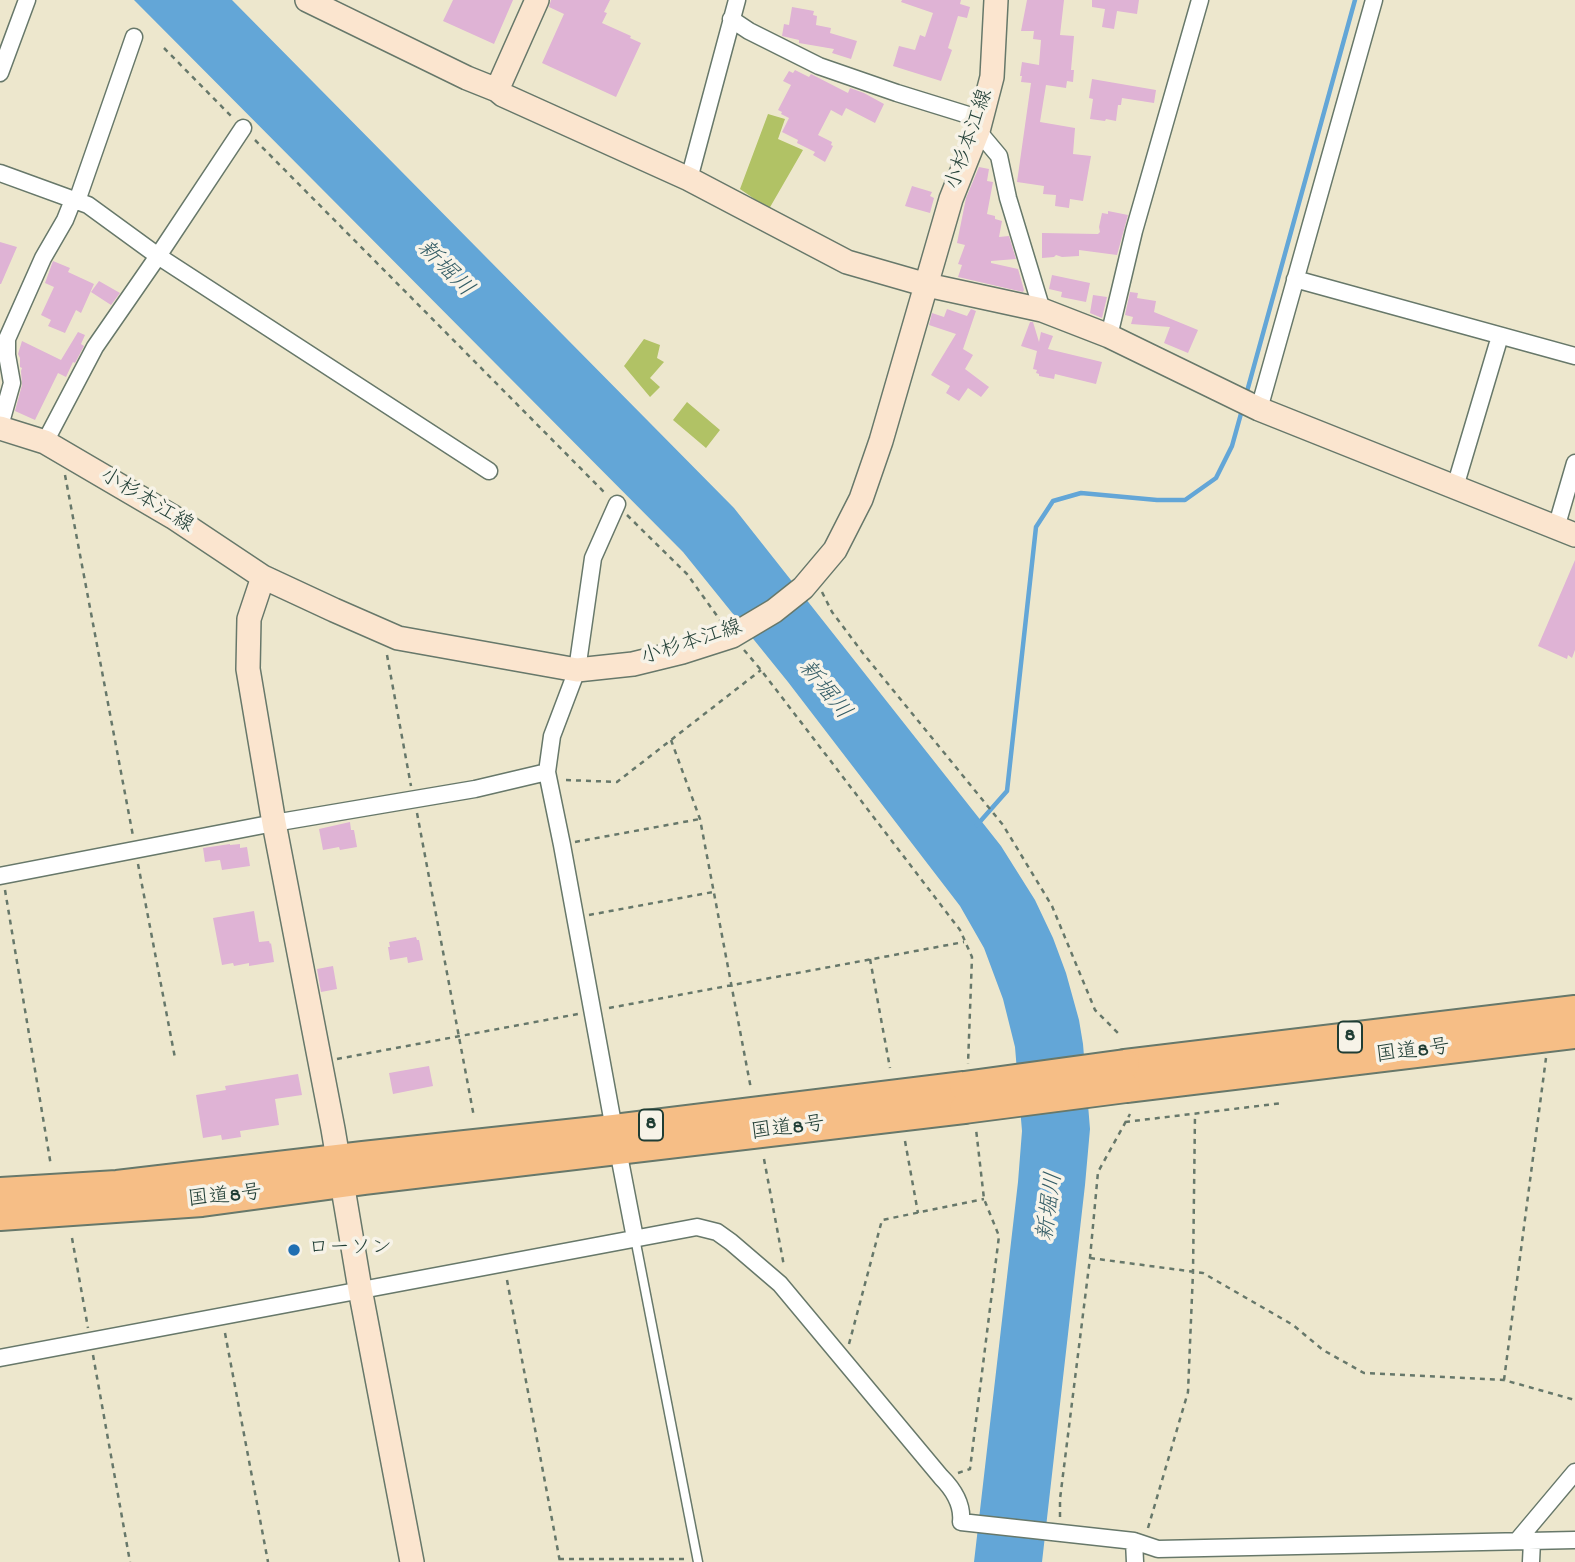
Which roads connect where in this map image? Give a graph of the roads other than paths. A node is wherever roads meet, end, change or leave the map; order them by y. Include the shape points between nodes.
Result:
1 (27, 0) edge
2 (307, 0) edge
3 (537, 0) edge
4 (737, 0) edge
5 (996, 0) edge
6 (1200, 0) edge
7 (1374, 0) edge
8 (732, 19) junction
9 (134, 37) dead end
10 (0, 73) edge
11 (497, 90) junction
12 (979, 125) junction
13 (243, 128) road end
14 (0, 173) edge
15 (689, 179) junction
16 (75, 200) junction
17 (158, 256) junction
18 (1295, 279) junction
19 (926, 285) junction
20 (1042, 310) junction
21 (1500, 335) junction
22 (1109, 336) junction
23 (1575, 356) edge
24 (1259, 409) junction
25 (0, 427) edge
26 (53, 447) junction
27 (1575, 463) edge
28 (489, 471) dead end
29 (1455, 487) junction
30 (617, 504) road end
31 (1566, 531) edge
32 (262, 577) junction
33 (577, 670) junction
34 (547, 775) junction
35 (274, 823) junction
36 (1, 875) edge
37 (1575, 1010) edge
38 (1562, 1035) edge
39 (1127, 1089) junction
40 (616, 1139) junction
41 (340, 1172) junction
42 (0, 1192) edge
43 (0, 1216) edge
44 (635, 1238) junction
45 (360, 1290) junction
46 (0, 1358) edge
47 (1575, 1472) edge
48 (1575, 1540) edge
49 (1525, 1541) junction
50 (1138, 1542) junction
51 (697, 1560) edge
52 (412, 1562) edge
53 (1135, 1562) edge
54 (1531, 1562) edge

1 - 10 street
2 - 11 street
3 - 11 street
4 - 8 street
5 - 12 street, 小杉本江線 via 992,77
6 - 22 street
7 - 18 street
8 - 12 street via 819,66
8 - 15 street
9 - 16 street
11 - 15 street
12 - 19 street, 小杉本江線
12 - 20 street via 999,156
13 - 17 street
14 - 16 street
15 - 19 street via 847,262
16 - 17 street
16 - 25 street via 7,339 12,383
17 - 26 street via 95,347
17 - 28 street
18 - 21 street
18 - 24 street
19 - 20 street
19 - 33 street, 小杉本江線 via 861,499 835,550 808,582 774,611 736,634 633,664
20 - 22 street
21 - 23 street
21 - 29 street
22 - 24 street
24 - 29 street
25 - 26 street, 小杉本江線
26 - 32 street, 小杉本江線 via 173,517
27 - 31 street
29 - 31 street
30 - 33 street via 593,558
32 - 33 street, 小杉本江線 via 398,638
32 - 35 street via 249,619 248,669
33 - 34 street via 552,736
34 - 35 street
34 - 40 street
35 - 36 street
35 - 41 street
37 - 39 highway, 国道8号 / 8
38 - 39 highway, 国道8号 / 8
39 - 40 highway, 国道8号 / 8, bridge via 968,1095
40 - 41 highway, 国道8号 / 8 via 365,1180
40 - 44 street
41 - 42 highway, 国道8号 / 8
41 - 43 highway, 国道8号 / 8 via 202,1202
41 - 45 street
44 - 45 street
44 - 50 street via 697,1227 718,1232 780,1284 953,1489 961,1522
44 - 51 lane
45 - 46 street
45 - 52 street
47 - 49 street
48 - 49 street
49 - 50 street via 1158,1549
49 - 54 street
50 - 53 street

